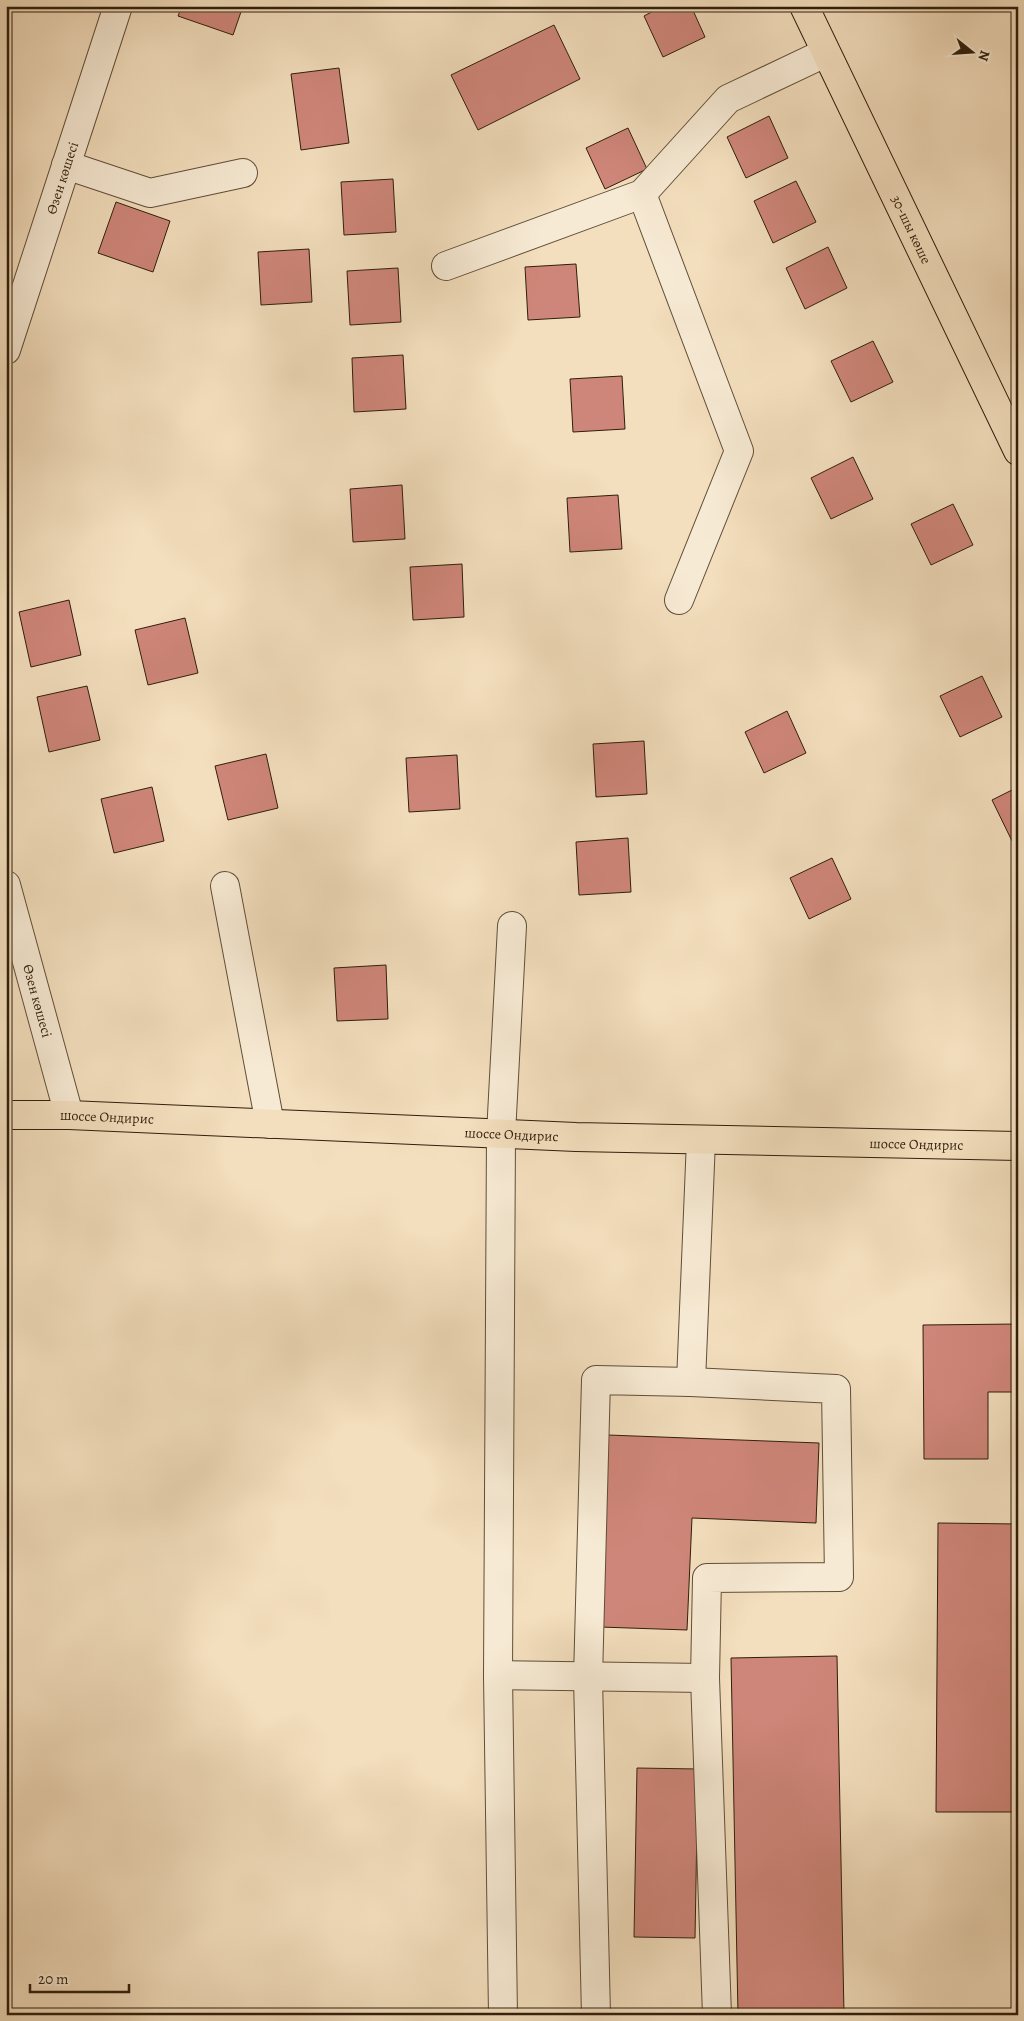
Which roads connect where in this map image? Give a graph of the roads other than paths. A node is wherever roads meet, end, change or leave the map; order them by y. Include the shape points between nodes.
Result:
1 (118, 6) edge
2 (804, 6) edge
3 (825, 53) junction
4 (66, 165) junction
5 (243, 173) dead end
6 (642, 194) junction
7 (446, 266) dead end
8 (6, 350) edge
9 (1018, 451) edge
10 (679, 600) dead end
11 (6, 885) edge
12 (225, 886) dead end
13 (512, 926) dead end
14 (6, 1115) edge
15 (69, 1115) junction
16 (270, 1124) junction
17 (502, 1134) junction
18 (701, 1140) junction
19 (1018, 1146) edge
20 (691, 1382) junction
21 (498, 1675) junction
22 (588, 1678) junction
23 (705, 1678) junction
24 (504, 2015) edge
25 (596, 2015) edge
26 (717, 2015) edge

1 - 4 street, Өзен көшесі
2 - 3 main road, 30-шы көше
3 - 6 street via 728,99
3 - 9 main road, 30-шы көше
4 - 5 street via 150,193
4 - 8 street, Өзен көшесі
6 - 7 street
6 - 10 street via 739,451
11 - 15 street, Өзен көшесі
12 - 16 street
13 - 17 street
14 - 15 main road, шоссе Ондирис
15 - 16 main road, шоссе Ондирис
16 - 17 main road, шоссе Ондирис
17 - 18 main road, шоссе Ондирис
17 - 21 street
18 - 19 main road, шоссе Ондирис
18 - 20 street
20 - 22 street via 596,1380
20 - 23 street via 836,1389 839,1577 707,1578
21 - 22 street
21 - 24 street
22 - 23 street
22 - 25 street
23 - 26 street

